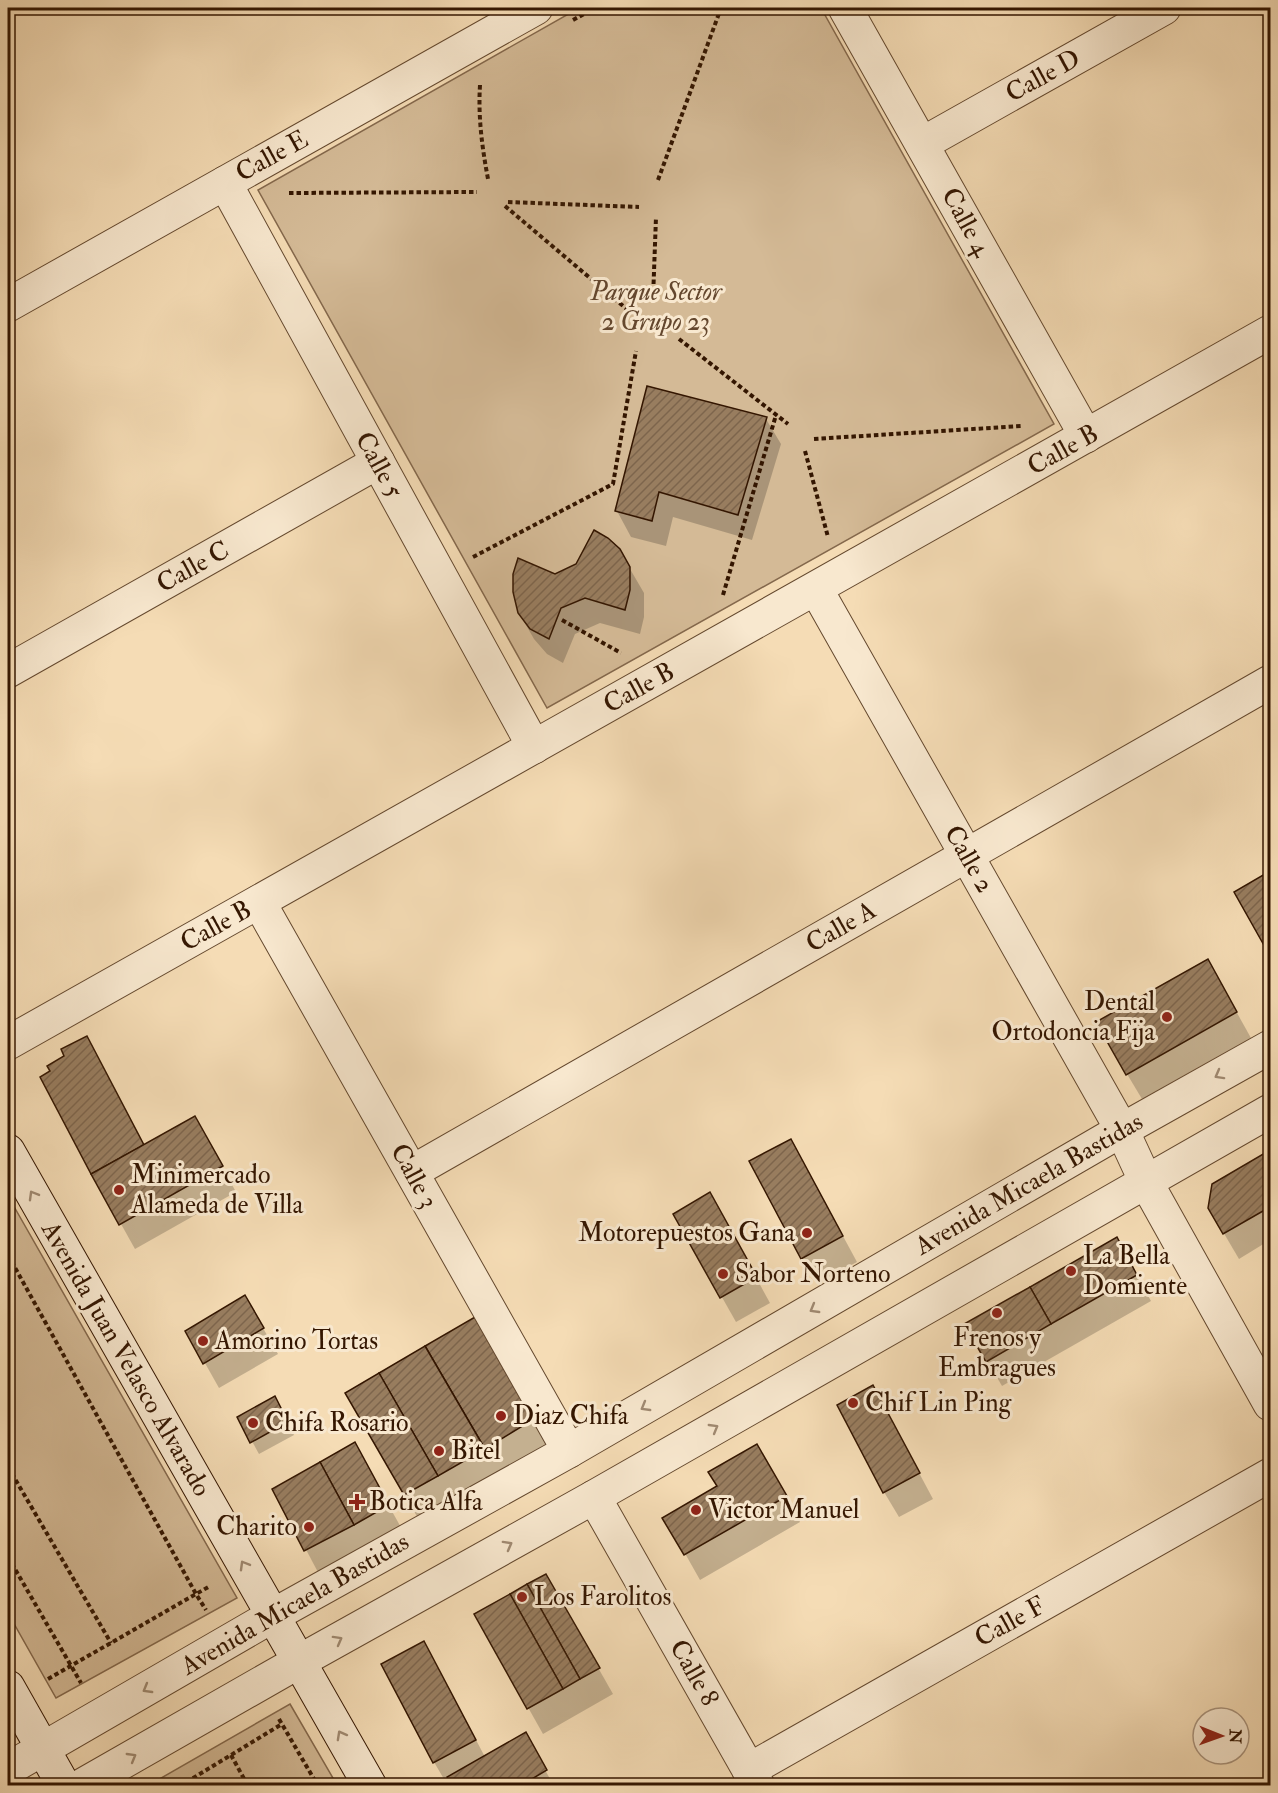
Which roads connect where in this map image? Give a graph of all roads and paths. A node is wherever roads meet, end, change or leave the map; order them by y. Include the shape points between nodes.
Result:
1 (536, 8) edge
2 (595, 8) edge
3 (721, 8) edge
4 (845, 8) edge
5 (1164, 8) edge
6 (487, 20) edge
7 (567, 24) dead end
8 (480, 84) dead end
9 (922, 144) junction
10 (488, 179) dead end
11 (658, 180) dead end
12 (225, 183) junction
13 (477, 192) dead end
14 (639, 207) dead end
15 (656, 217) dead end
16 (653, 299) dead end
17 (8, 305) edge
18 (629, 311) dead end
19 (1270, 332) edge
20 (679, 339) dead end
21 (636, 351) dead end
22 (776, 415) junction
23 (788, 424) dead end
24 (1029, 425) dead end
25 (1086, 436) junction
26 (814, 439) dead end
27 (806, 451) dead end
28 (378, 462) junction
29 (839, 535) dead end
30 (472, 558) dead end
31 (816, 589) junction
32 (731, 594) dead end
33 (562, 620) dead end
34 (615, 659) dead end
35 (8, 671) edge
36 (1270, 682) edge
37 (534, 747) junction
38 (967, 855) junction
39 (259, 902) junction
40 (8, 1043) edge
41 (1270, 1047) edge
42 (1270, 1111) edge
43 (1122, 1130) junction
44 (8, 1151) edge
45 (412, 1172) junction
46 (1146, 1182) junction
47 (8, 1255) edge
48 (1270, 1404) edge
49 (569, 1451) junction
50 (8, 1467) edge
51 (1270, 1474) edge
52 (594, 1497) junction
53 (8, 1557) edge
54 (245, 1566) junction
55 (196, 1594) junction
56 (274, 1615) junction
57 (228, 1642) junction
58 (111, 1643) junction
59 (300, 1661) junction
60 (71, 1666) junction
61 (11, 1693) edge
62 (276, 1715) dead end
63 (99, 1716) junction
64 (282, 1724) junction
65 (43, 1749) junction
66 (231, 1755) junction
67 (8, 1769) edge
68 (754, 1778) edge
69 (64, 1785) edge
70 (81, 1785) edge
71 (180, 1785) edge
72 (248, 1785) edge
73 (318, 1785) edge
74 (370, 1785) edge

1 - 6 street, Calle E
2 - 7 path
3 - 11 path
4 - 9 street, Calle 4
5 - 9 street, Calle D
6 - 12 street, Calle E
8 - 10 path via 481,139
9 - 25 street, Calle 4
12 - 13 path via 269,193
12 - 17 street, Calle E
12 - 28 street, Calle 5
14 - 18 path via 506,204
15 - 16 path
19 - 25 street, Calle B
20 - 22 path
21 - 30 path via 613,484
22 - 23 path
22 - 32 path via 722,599
24 - 26 path
25 - 31 street, Calle B
27 - 29 path via 829,540
28 - 35 street, Calle C
28 - 37 street, Calle 5
31 - 37 street, Calle B
31 - 38 street, Calle 2
33 - 34 path via 624,654
36 - 38 street, Calle A
37 - 39 street, Calle B
38 - 43 street, Calle 2
38 - 45 street, Calle A
39 - 40 street, Calle B
39 - 45 street, Calle 3
41 -> 43 street, Avenida Micaela Bastidas
42 - 46 street, Avenida Micaela Bastidas
43 - 46 street, Calle 2
43 -> 49 street, Avenida Micaela Bastidas
54 -> 44 street, Avenida Juan Velasco Alvarado
45 - 49 street, Calle 3
46 - 48 street, Calle 2
52 -> 46 street, Avenida Micaela Bastidas
47 - 55 path
49 - 56 street, Avenida Micaela Bastidas
50 - 58 path
51 - 68 street, Calle F
59 -> 52 street, Avenida Micaela Bastidas
52 - 68 street, Calle 8
53 - 60 path
54 - 55 path
54 - 56 street, Avenida Juan Velasco Alvarado
55 - 57 path
55 - 58 path
56 - 57 street, Avenida Micaela Bastidas
56 - 59 street, Avenida Juan Velasco Alvarado
57 -> 63 street, Avenida Micaela Bastidas
58 - 60 path
70 -> 59 street, Avenida Micaela Bastidas
74 -> 59 street, Avenida Juan Velasco Alvarado
60 - 61 path
60 - 63 path
61 - 65 street
62 - 64 path
63 - 65 street, Avenida Micaela Bastidas
64 - 66 path
64 - 73 path
65 - 67 street, Avenida Micaela Bastidas
65 - 69 street
66 - 71 path
66 - 72 path

